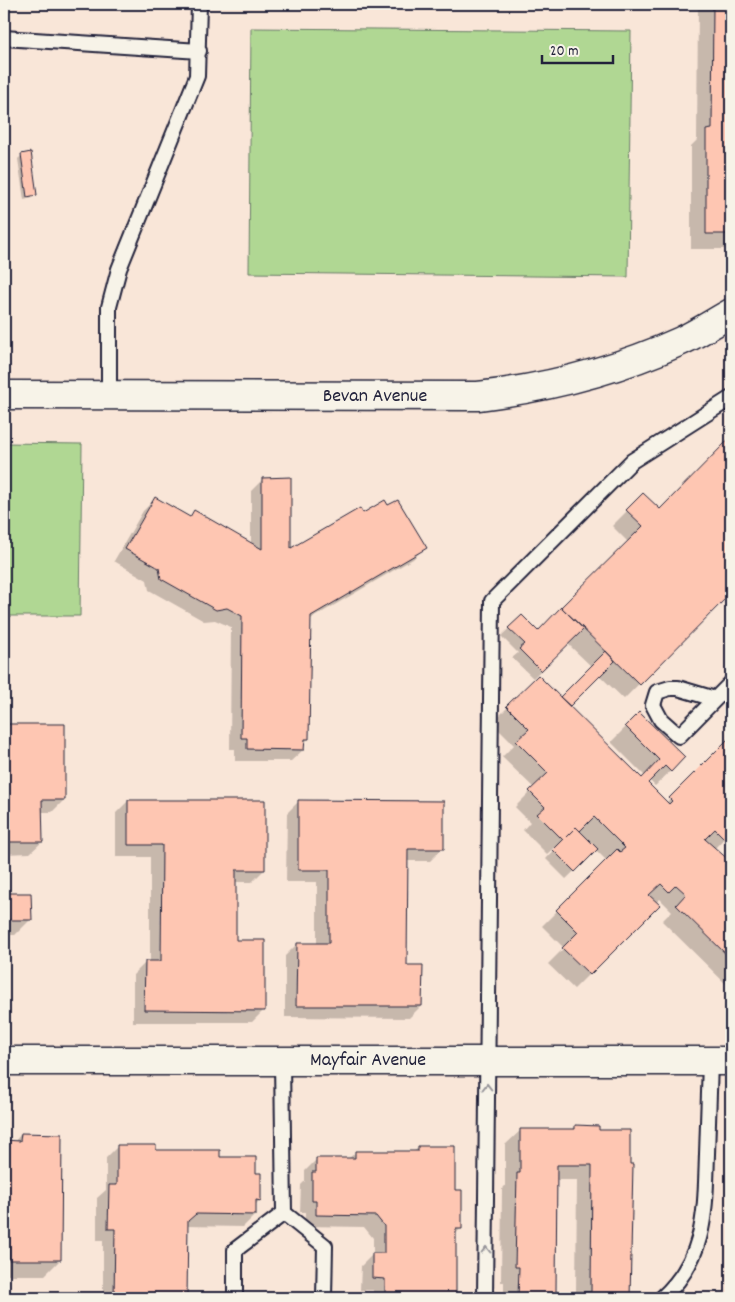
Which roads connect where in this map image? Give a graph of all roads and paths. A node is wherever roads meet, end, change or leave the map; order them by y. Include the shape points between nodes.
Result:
1 (199, 4) edge
2 (4, 38) edge
3 (199, 51) junction
4 (731, 313) edge
5 (4, 395) edge
6 (109, 396) junction
7 (731, 398) edge
8 (731, 683) edge
9 (715, 699) dead end
10 (4, 1061) edge
11 (282, 1061) junction
12 (720, 1061) edge
13 (487, 1062) junction
14 (284, 1213) junction
15 (235, 1298) edge
16 (324, 1298) edge
17 (485, 1298) edge
18 (662, 1298) edge

1 - 3 lane
2 - 3 lane
3 - 6 lane via 198,76 111,296
4 - 6 street, Bevan Avenue via 681,341 612,368 498,394 449,397
5 - 6 street, Bevan Avenue
7 - 13 lane via 632,461 492,601
8 - 9 lane
10 - 11 street, Mayfair Avenue
11 - 13 street, Mayfair Avenue
11 - 14 lane
12 - 13 street, Mayfair Avenue
12 - 18 lane via 705,1219 697,1248 678,1283
17 -> 13 lane
14 - 15 lane via 235,1250
14 - 16 lane via 325,1246

